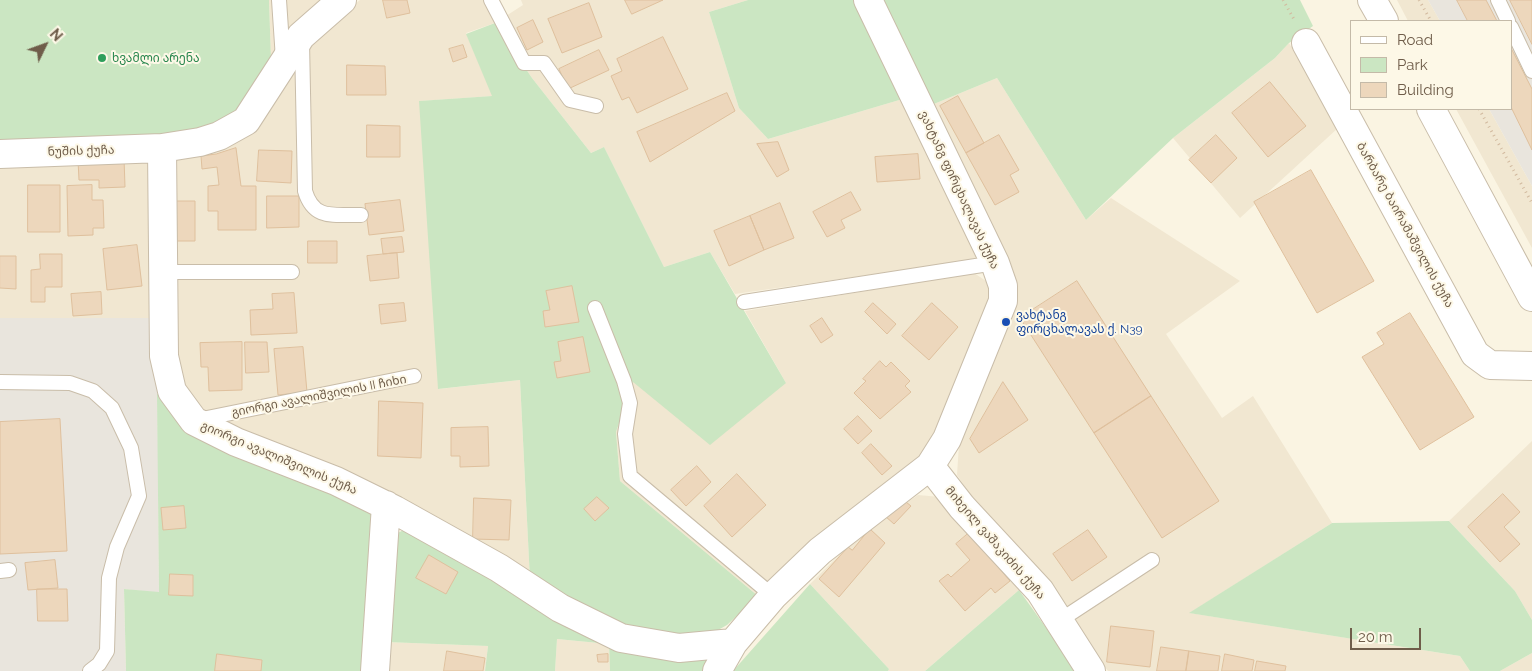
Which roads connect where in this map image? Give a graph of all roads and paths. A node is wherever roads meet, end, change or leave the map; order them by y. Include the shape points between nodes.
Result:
1 (278, 0) edge
2 (342, 0) edge
3 (491, 0) edge
4 (868, 0) edge
5 (1372, 0) edge
6 (1419, 0) edge
7 (1498, 0) edge
8 (1383, 20) edge
9 (1430, 20) edge
10 (1508, 20) edge
11 (1512, 29) edge
12 (302, 36) junction
13 (1306, 43) dead end
14 (283, 62) junction
15 (1532, 70) edge
16 (596, 106) dead end
17 (1432, 110) edge
18 (1480, 110) edge
19 (162, 148) junction
20 (0, 154) edge
21 (1532, 204) edge
22 (361, 215) dead end
23 (995, 263) junction
24 (163, 272) junction
25 (292, 272) dead end
26 (1532, 297) edge
27 (744, 302) dead end
28 (595, 308) dead end
29 (1532, 366) edge
30 (414, 376) dead end
31 (0, 382) edge
32 (194, 421) junction
33 (930, 466) junction
34 (386, 505) junction
35 (1152, 560) dead end
36 (773, 596) junction
37 (1059, 621) junction
38 (733, 643) junction
39 (90, 671) edge
40 (375, 671) edge
41 (717, 671) edge
42 (1091, 671) edge

1 - 14 lane
2 - 12 street
3 - 16 lane via 524,63 544,63 570,100
4 - 23 street, ვახტანგ ფირცხალავას ქუჩა
5 - 8 street
6 - 9 path
7 - 10 lane
11 - 15 lane
12 - 14 street
12 - 22 lane via 305,190 309,204 321,213
13 - 29 street, ბარბარე ბაირამაშვილის ქუჩა via 1475,354 1490,365
14 - 19 street via 246,121 219,136
17 - 26 street
18 - 21 path
19 - 20 street, ნუშის ქუჩა
19 - 24 street, გიორგი ავალიშვილის ქუჩა
23 - 27 lane
23 - 33 street, ვახტანგ ფირცხალავას ქუჩა via 1004,301 947,439
24 - 25 lane
24 - 32 street, გიორგი ავალიშვილის ქუჩა via 164,356 172,391
28 - 36 lane via 630,403 625,434 630,476
30 - 32 lane, გიორგი ავალიშვილის II ჩიხი
31 - 39 lane via 70,383 93,391 112,408 130,448 139,496 117,547 109,578 107,651 100,664
32 - 34 street, გიორგი ავალიშვილის ქუჩა
33 - 36 street, ვახტანგ ფირცხალავას ქუჩა via 820,551
33 - 37 street, მიხეილ ვაშაკიძის ქუჩა via 962,507 1040,591
34 - 38 street, გიორგი ავალიშვილის ქუჩა via 499,568 560,608 621,638 679,648
34 - 40 street
35 - 37 lane
36 - 38 street, ვახტანგ ფირცხალავას ქუჩა
37 - 42 street, მიხეილ ვაშაკიძის ქუჩა
38 - 41 street, ვახტანგ ფირცხალავას ქუჩა

